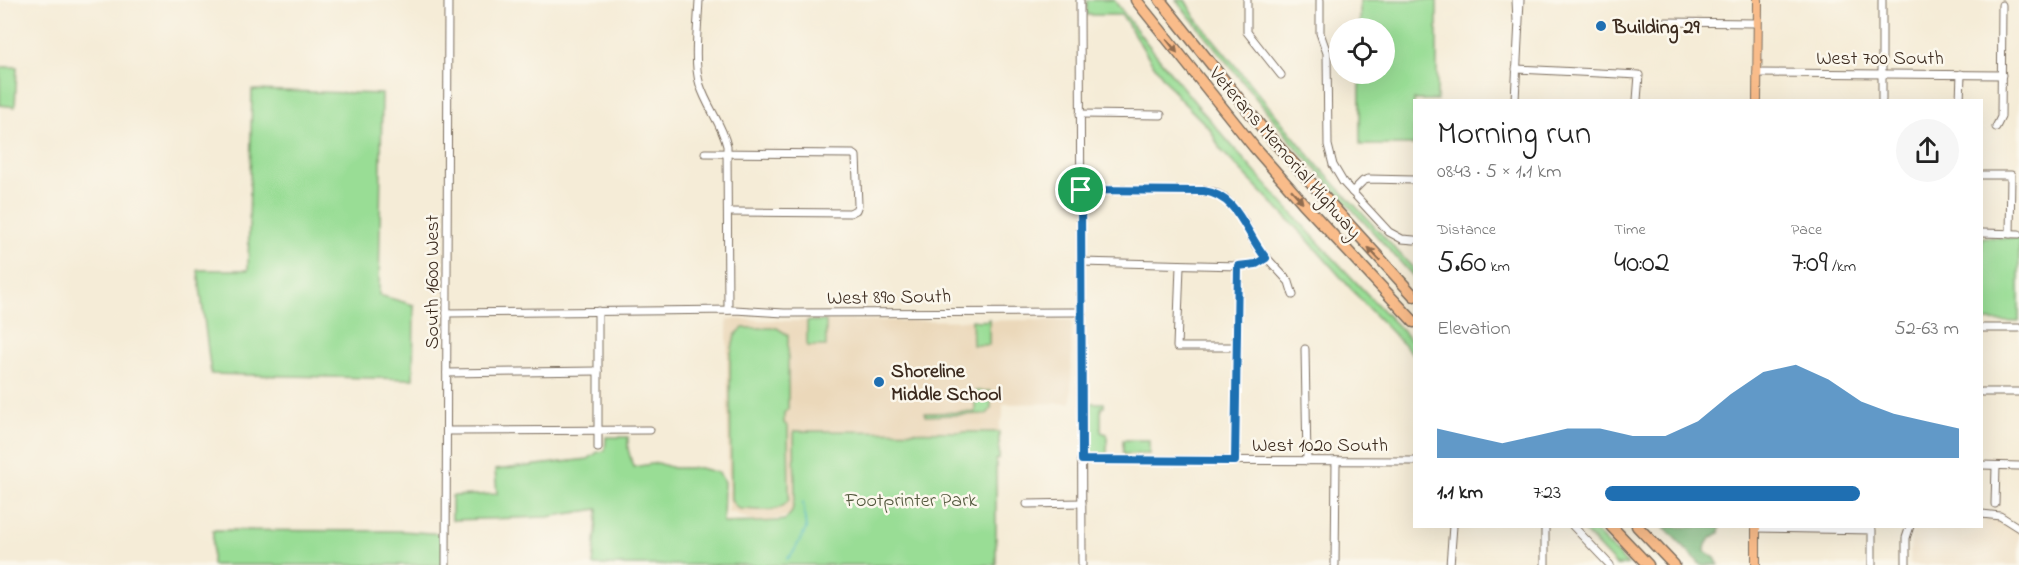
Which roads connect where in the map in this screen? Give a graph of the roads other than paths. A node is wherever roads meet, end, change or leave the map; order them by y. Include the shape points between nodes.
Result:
1 (448, 0) edge
2 (699, 0) edge
3 (1080, 0) edge
4 (1136, 0) edge
5 (1160, 0) edge
6 (1247, 0) edge
7 (1320, 0) edge
8 (1515, 0) edge
9 (1520, 0) edge
10 (1754, 0) edge
11 (1758, 0) edge
12 (1882, 0) edge
13 (2002, 5) dead end
14 (1664, 22) dead end
15 (1757, 23) junction
16 (1518, 26) junction
17 (1516, 69) junction
18 (1757, 73) junction
19 (1882, 74) junction
20 (1961, 74) junction
21 (1281, 75) dead end
22 (2002, 75) junction
23 (1515, 99) edge
24 (1637, 99) edge
25 (1757, 99) edge
26 (1882, 99) edge
27 (1960, 99) edge
28 (1080, 114) junction
29 (1161, 115) dead end
30 (1996, 127) dead end
31 (705, 153) dead end
32 (728, 153) junction
33 (1983, 175) edge
34 (1413, 180) edge
35 (1081, 190) junction
36 (1352, 192) junction
37 (728, 212) junction
38 (1983, 233) edge
39 (2010, 234) junction
40 (2019, 234) edge
41 (1413, 240) edge
42 (1266, 258) junction
43 (1081, 261) junction
44 (1180, 266) junction
45 (1238, 266) junction
46 (1293, 295) dead end
47 (1413, 295) edge
48 (728, 310) junction
49 (598, 311) junction
50 (1082, 312) junction
51 (447, 313) junction
52 (1413, 321) edge
53 (1983, 328) edge
54 (2019, 328) edge
55 (1237, 346) junction
56 (1305, 349) dead end
57 (598, 371) junction
58 (447, 373) junction
59 (1983, 392) edge
60 (2019, 392) edge
61 (598, 430) junction
62 (650, 430) dead end
63 (447, 431) junction
64 (598, 448) dead end
65 (1082, 460) junction
66 (1235, 461) junction
67 (1307, 461) junction
68 (1336, 461) junction
69 (1413, 461) edge
70 (1983, 465) edge
71 (1996, 466) junction
72 (2019, 466) edge
73 (1082, 503) junction
74 (1027, 504) dead end
75 (1995, 504) dead end
76 (1983, 514) edge
77 (1453, 528) edge
78 (1545, 528) edge
79 (1575, 528) edge
80 (1613, 528) edge
81 (1639, 528) edge
82 (1756, 528) edge
83 (1795, 528) edge
84 (1910, 528) edge
85 (2019, 528) edge
86 (446, 565) edge
87 (1082, 565) edge
88 (1335, 565) edge
89 (1450, 565) edge
90 (1545, 565) edge
91 (1610, 565) edge
92 (1648, 565) edge
93 (1674, 565) edge
94 (1756, 565) edge
95 (1872, 565) edge
96 (1906, 565) edge

1 - 51 street, South 1600 West
2 - 32 street via 699,83 725,133
3 - 28 street
4 -> 52 highway, Veterans Memorial Highway via 1284,182
47 -> 5 highway, Veterans Memorial Highway via 1272,140
6 - 21 street via 1247,33
7 - 36 street via 1320,33 1327,53 1328,147 1337,174
8 - 16 street
9 - 16 street
10 - 15 main road
11 - 15 main road
12 - 19 street
13 - 22 street
14 - 15 street
15 - 18 main road
16 - 17 street
17 - 23 street
17 - 24 street via 1639,75
18 - 19 street, West 700 South
18 - 25 main road
19 - 20 street, West 700 South
19 - 26 street
20 - 22 street, West 700 South
20 - 27 street
22 - 30 street via 2001,117
28 - 29 street
28 - 35 street
31 - 32 street
32 - 37 street
32 - 37 street via 853,154 857,160 858,205 851,213
33 - 39 street via 2011,175
34 - 36 street via 1368,179
35 - 42 street via 1214,192 1225,198 1244,221
35 - 43 street
36 - 41 street via 1389,232
37 - 48 street
38 - 39 street
39 - 40 street
42 - 45 street via 1256,264
42 - 46 street via 1289,282
43 - 44 street
43 - 50 street
44 - 45 street
44 - 55 street via 1177,347
45 - 55 street
48 - 49 street, West 890 South
48 - 50 street, West 890 South
49 - 51 street, West 890 South
49 - 57 street
50 - 65 street
51 - 58 street, South 1600 West
53 - 54 street
55 - 66 street
56 - 67 street
57 - 58 street
57 - 61 street
58 - 63 street, South 1600 West
59 - 60 street
61 - 62 street
61 - 63 street
61 - 64 street
63 - 86 street, South 1600 West
65 - 66 street, West 1020 South
65 - 73 street
66 - 67 street, West 1020 South
67 - 68 street, West 1020 South
68 - 69 street, West 1020 South
68 - 88 street
70 - 71 street
71 - 72 street
71 - 75 street
73 - 74 street
73 - 87 street
76 - 85 street via 2000,516
77 - 89 street
78 - 90 street
79 - 91 street
80 - 92 highway
81 - 93 highway
82 - 94 main road
83 - 95 street via 1872,530
84 - 96 street

